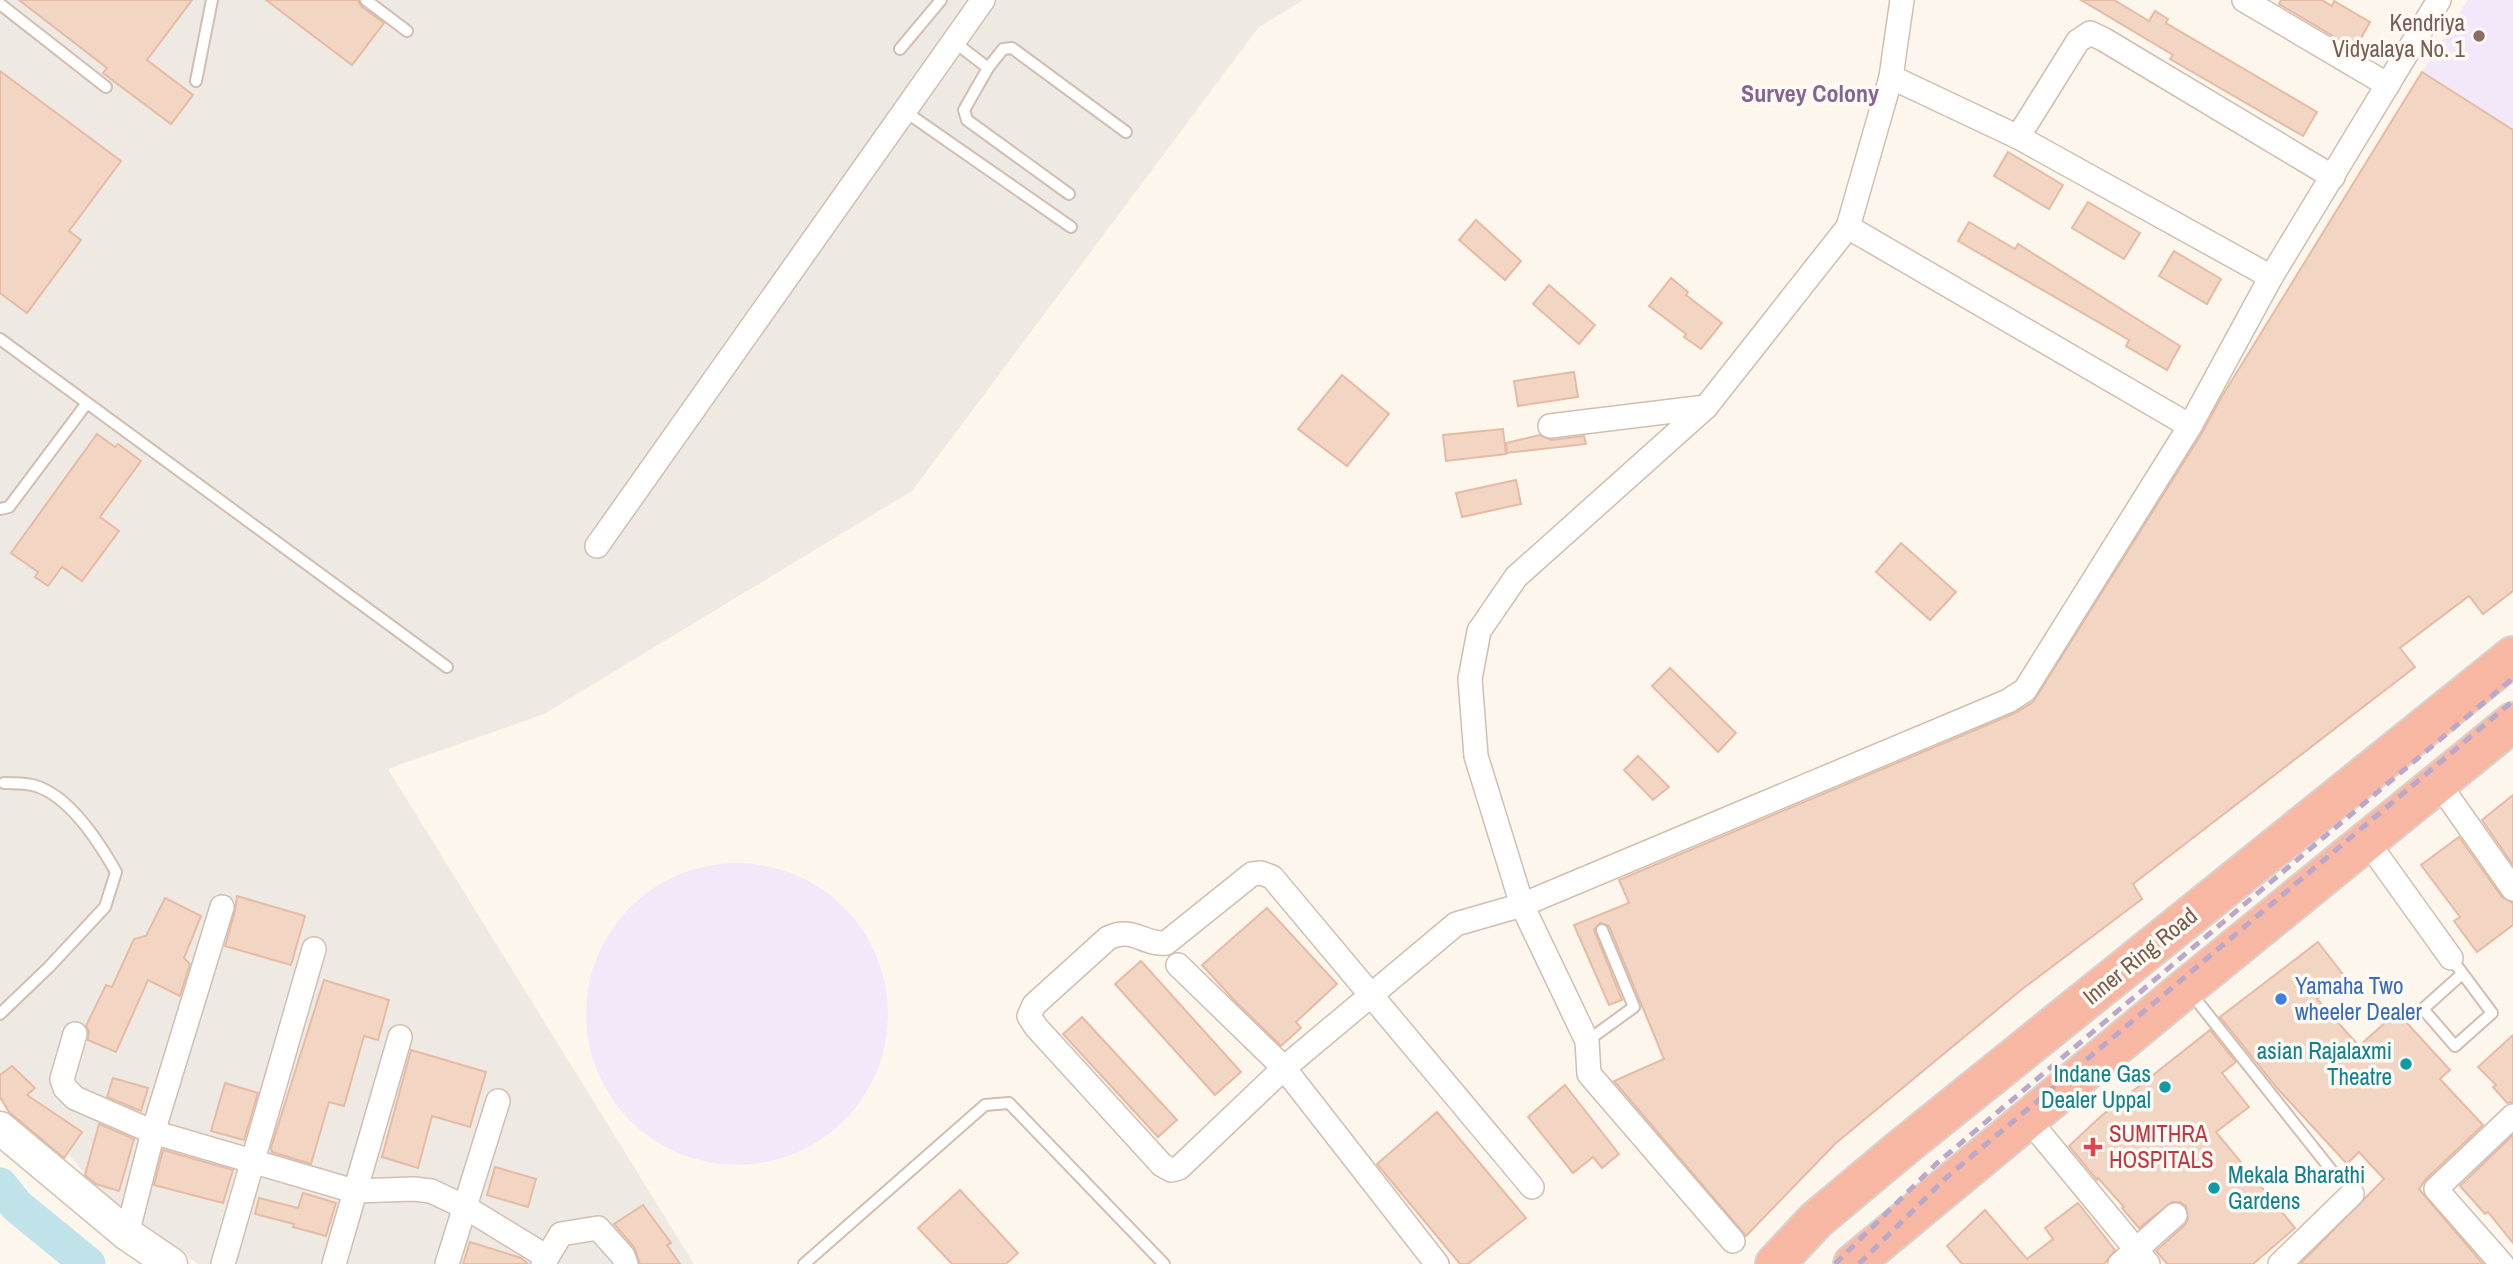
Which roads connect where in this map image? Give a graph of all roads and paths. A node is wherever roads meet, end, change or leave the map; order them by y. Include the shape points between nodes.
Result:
1 (212, 0) edge
2 (366, 0) edge
3 (941, 0) edge
4 (983, 0) edge
5 (1902, 0) edge
6 (2244, 0) edge
7 (2435, 1) edge
8 (3, 3) edge
9 (407, 31) dead end
10 (953, 41) junction
11 (900, 50) dead end
12 (988, 68) junction
13 (1891, 77) junction
14 (196, 81) dead end
15 (2388, 85) junction
16 (106, 87) dead end
17 (902, 110) junction
18 (1126, 132) dead end
19 (2018, 136) junction
20 (2333, 177) junction
21 (1069, 194) dead end
22 (1071, 227) dead end
23 (1848, 227) junction
24 (2271, 277) junction
25 (0, 339) edge
26 (87, 403) junction
27 (1706, 407) junction
28 (1550, 426) dead end
29 (2190, 426) junction
30 (0, 509) edge
31 (597, 545) dead end
32 (2513, 656) edge
33 (447, 667) dead end
34 (2513, 722) edge
35 (2360, 779) junction
36 (4, 782) dead end
37 (2439, 784) junction
38 (2314, 817) junction
39 (2379, 830) junction
40 (2320, 880) junction
41 (2513, 889) edge
42 (1522, 905) junction
43 (222, 907) dead end
44 (1602, 930) dead end
45 (314, 949) dead end
46 (1178, 965) dead end
47 (2456, 966) junction
48 (2186, 988) junction
49 (1371, 994) junction
50 (0, 1014) edge
51 (75, 1034) dead end
52 (400, 1037) dead end
53 (1587, 1041) junction
54 (1284, 1069) junction
55 (498, 1101) dead end
56 (2513, 1116) edge
57 (2028, 1119) junction
58 (153, 1132) junction
59 (7, 1137) edge
60 (253, 1162) junction
61 (2336, 1176) dead end
62 (1532, 1187) dead end
63 (354, 1191) junction
64 (2352, 1194) dead end
65 (466, 1207) junction
66 (2175, 1215) dead end
67 (127, 1234) junction
68 (1733, 1241) dead end
69 (2135, 1259) edge
70 (545, 1260) edge
71 (163, 1262) edge
72 (1854, 1263) edge
73 (223, 1264) edge
74 (334, 1264) edge
75 (447, 1264) edge
76 (626, 1264) edge
77 (804, 1264) edge
78 (1164, 1264) edge
79 (1437, 1264) edge
80 (1775, 1264) edge
81 (2280, 1264) edge
82 (2502, 1264) edge

1 - 14 lane
2 - 9 lane
3 - 11 lane
4 - 10 street
5 - 13 street
6 - 15 street
7 - 15 street
8 - 16 lane
10 - 12 lane
10 - 17 street
12 - 18 lane via 1003,49 1012,48
12 - 21 lane via 964,110 967,120
13 - 19 street
13 - 23 street
15 - 20 street
17 - 22 lane
17 - 31 street
19 - 20 street via 2078,41 2090,33
19 - 24 street
20 - 24 street
23 - 27 street
23 - 29 street
24 - 29 street
25 - 26 lane
26 - 30 lane via 9,507
26 - 33 lane
27 - 28 street
27 - 42 street via 1516,577 1479,631 1469,679 1476,756
29 - 42 street via 2025,690
32 - 35 highway, Inner Ring Road
34 - 37 highway
35 - 38 highway, Inner Ring Road
35 - 39 highway
36 - 50 lane via 33,785 57,797 97,838 116,872 105,907
37 - 39 highway
37 - 41 street
38 - 40 highway via 2344,823 2351,834 2349,844 2321,867
38 - 80 highway, Inner Ring Road via 1826,1211
39 - 40 highway
39 - 47 street
40 - 48 highway
42 - 49 street via 1456,924
42 - 53 street
43 - 58 street
44 - 53 lane via 1634,1007
45 - 60 street
46 - 54 street
47 - 47 lane via 2492,1013 2455,1046 2423,1009
48 - 57 highway
48 - 61 lane
49 - 54 street
49 - 54 street via 1272,877 1261,873 1252,874 1166,943 1129,933 1108,938 1034,1005 1029,1016 1171,1170 1179,1168
49 - 62 street
51 - 58 street via 62,1079 65,1088 75,1098
52 - 63 street
53 - 68 street via 1589,1074
54 - 79 street
55 - 65 street
56 - 82 street via 2437,1189
57 - 69 street
57 - 72 highway
58 - 60 street
58 - 67 street
59 - 67 street
60 - 63 street
60 - 73 street
63 - 65 street via 431,1191
63 - 74 street
64 - 81 street
65 - 70 street
65 - 75 street
66 - 69 street
67 - 71 street
70 - 76 street via 561,1234 598,1228
77 - 78 lane via 985,1105 1009,1103

